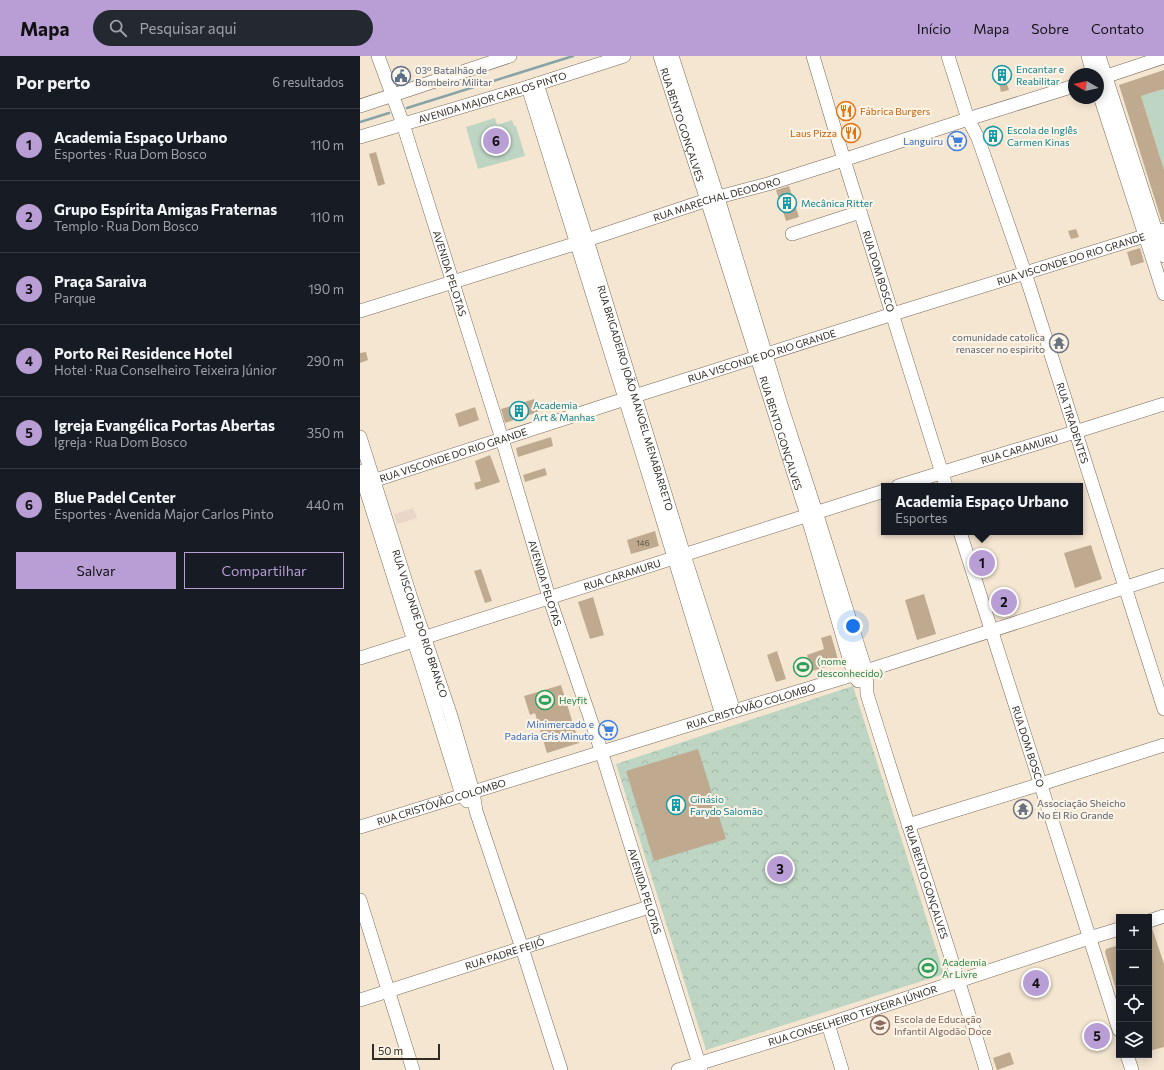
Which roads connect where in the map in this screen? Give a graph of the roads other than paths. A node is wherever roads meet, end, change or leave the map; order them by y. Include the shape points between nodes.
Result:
1 (378, 56) edge
2 (624, 56) edge
3 (660, 56) edge
4 (672, 56) edge
5 (813, 56) edge
6 (948, 56) edge
7 (956, 56) edge
8 (1088, 56) edge
9 (1099, 56) edge
10 (503, 57) edge
11 (1164, 57) edge
12 (1095, 68) edge
13 (1099, 68) edge
14 (1104, 75) edge
15 (532, 86) junction
16 (1068, 88) edge
17 (1104, 90) edge
18 (392, 96) junction
19 (1104, 104) edge
20 (360, 106) edge
21 (972, 118) junction
22 (403, 124) junction
23 (360, 138) edge
24 (844, 160) junction
25 (713, 199) junction
26 (860, 212) junction
27 (1156, 233) edge
28 (792, 234) dead end
29 (582, 242) junction
30 (1164, 256) edge
31 (1025, 273) junction
32 (452, 282) junction
33 (1164, 294) edge
34 (360, 311) edge
35 (893, 314) junction
36 (762, 356) junction
37 (630, 398) junction
38 (1164, 404) edge
39 (1075, 432) junction
40 (502, 439) junction
41 (361, 441) edge
42 (360, 471) edge
43 (941, 472) junction
44 (366, 483) edge
45 (907, 483) edge
46 (945, 483) edge
47 (881, 492) edge
48 (812, 514) junction
49 (961, 535) edge
50 (679, 557) junction
51 (1164, 575) edge
52 (1124, 587) junction
53 (549, 597) junction
54 (992, 630) junction
55 (419, 639) junction
56 (360, 658) edge
57 (860, 673) junction
58 (432, 677) junction
59 (1164, 709) edge
60 (728, 713) junction
61 (451, 716) junction
62 (438, 720) junction
63 (1164, 745) edge
64 (601, 753) junction
65 (1041, 784) junction
66 (468, 793) junction
67 (908, 825) junction
68 (360, 827) edge
69 (360, 900) edge
70 (649, 907) junction
71 (1164, 916) edge
72 (1152, 920) edge
73 (1116, 930) edge
74 (1089, 938) junction
75 (522, 948) junction
76 (959, 981) junction
77 (389, 992) junction
78 (360, 1000) edge
79 (1116, 1022) edge
80 (828, 1024) junction
81 (1128, 1058) edge
82 (700, 1067) edge
83 (413, 1070) edge
84 (561, 1070) edge
85 (678, 1070) edge
86 (842, 1070) edge
87 (986, 1070) edge
88 (1132, 1070) edge

1 - 18 street, AVENIDA PELOTAS
2 - 15 street, AVENIDA MAJOR CARLOS PINTO
3 - 25 street, RUA BENTO GONÇALVES
4 - 25 street, RUA BENTO GONÇALVES
5 - 24 street, RUA DOM BOSCO
6 - 21 street, RUA TIRADENTES
7 - 21 street, RUA TIRADENTES
8 - 12 street
9 - 13 street
10 - 18 street
11 - 14 street
15 - 22 street, AVENIDA MAJOR CARLOS PINTO
15 - 29 street, RUA BRIGADEIRO JOÃO MANOEL MENABARRETO
16 - 21 street, RUA MARECHAL DEODORO
17 - 27 street
18 - 20 street
18 - 22 street, AVENIDA PELOTAS
19 - 27 street
21 - 24 street, RUA MARECHAL DEODORO
21 - 31 street, RUA TIRADENTES
22 - 23 street, AVENIDA MAJOR CARLOS PINTO
22 - 32 street, AVENIDA PELOTAS
24 - 25 street, RUA MARECHAL DEODORO
24 - 26 street, RUA DOM BOSCO
25 - 29 street, RUA MARECHAL DEODORO
25 - 36 street, RUA BENTO GONÇALVES
26 - 28 street
26 - 35 street, RUA DOM BOSCO
27 - 30 street
27 - 31 street, RUA VISCONDE DO RIO GRANDE
27 - 33 street
29 - 32 street, RUA MARECHAL DEODORO
29 - 37 street, RUA BRIGADEIRO JOÃO MANOEL MENABARRETO
31 - 35 street, RUA VISCONDE DO RIO GRANDE
31 - 39 street, RUA TIRADENTES
32 - 34 street, RUA MARECHAL DEODORO
32 - 40 street, AVENIDA PELOTAS
35 - 36 street, RUA VISCONDE DO RIO GRANDE
35 - 43 street, RUA DOM BOSCO
36 - 37 street, RUA VISCONDE DO RIO GRANDE
36 - 48 street, RUA BENTO GONÇALVES
37 - 40 street, RUA VISCONDE DO RIO GRANDE
37 - 50 street, RUA BRIGADEIRO JOÃO MANOEL MENABARRETO
38 - 39 street, RUA CARAMURU
39 - 43 street, RUA CARAMURU
39 - 52 street, RUA TIRADENTES
40 - 44 street, RUA VISCONDE DO RIO GRANDE
40 - 53 street, AVENIDA PELOTAS
41 - 44 street, RUA VISCONDE DO RIO BRANCO
42 - 44 street, RUA VISCONDE DO RIO BRANCO
43 - 45 street, RUA CARAMURU
43 - 46 street, RUA DOM BOSCO
44 - 55 street, RUA VISCONDE DO RIO BRANCO
47 - 48 street, RUA CARAMURU
48 - 50 street, RUA CARAMURU
48 - 57 street, RUA BENTO GONÇALVES
49 - 54 street, RUA DOM BOSCO
50 - 53 street, RUA CARAMURU
50 - 60 street, RUA BRIGADEIRO JOÃO MANOEL MENABARRETO
51 - 52 street, RUA CRISTÓVÃO COLOMBO
52 - 54 street, RUA CRISTÓVÃO COLOMBO
52 - 59 street, RUA TIRADENTES
53 - 55 street, RUA CARAMURU
53 - 64 street, AVENIDA PELOTAS
54 - 57 street, RUA CRISTÓVÃO COLOMBO
54 - 65 street, RUA DOM BOSCO
55 - 56 street, RUA CARAMURU
55 - 58 street, RUA VISCONDE DO RIO BRANCO
57 - 60 street, RUA CRISTÓVÃO COLOMBO
57 - 67 street, RUA BENTO GONÇALVES
58 - 61 street, RUA VISCONDE DO RIO BRANCO
58 - 62 street, RUA VISCONDE DO RIO BRANCO
60 - 64 street, RUA CRISTÓVÃO COLOMBO
61 - 62 street
61 - 66 street, RUA VISCONDE DO RIO BRANCO
62 - 66 street, RUA VISCONDE DO RIO BRANCO
63 - 65 street
64 - 66 street, RUA CRISTÓVÃO COLOMBO
64 - 70 street, AVENIDA PELOTAS
65 - 67 street
65 - 74 street, RUA DOM BOSCO
66 - 68 street, RUA CRISTÓVÃO COLOMBO
66 - 75 street, RUA VISCONDE DO RIO BRANCO
67 - 76 street, RUA BENTO GONÇALVES
69 - 77 street
70 - 75 street, RUA PADRE FEIJÓ
70 - 82 street, AVENIDA PELOTAS
71 - 72 street
73 - 74 street, RUA CONSELHEIRO TEIXEIRA JÚNIOR
74 - 76 street, RUA CONSELHEIRO TEIXEIRA JÚNIOR
74 - 79 street, RUA DOM BOSCO
75 - 77 street, RUA PADRE FEIJÓ
75 - 84 street, RUA VISCONDE DO RIO BRANCO
76 - 80 street, RUA CONSELHEIRO TEIXEIRA JÚNIOR
76 - 87 street, RUA BENTO GONÇALVES
77 - 78 street, RUA PADRE FEIJÓ
77 - 83 street
80 - 82 street, RUA CONSELHEIRO TEIXEIRA JÚNIOR
80 - 86 street
81 - 88 street
82 - 85 street, RUA CONSELHEIRO TEIXEIRA JÚNIOR

